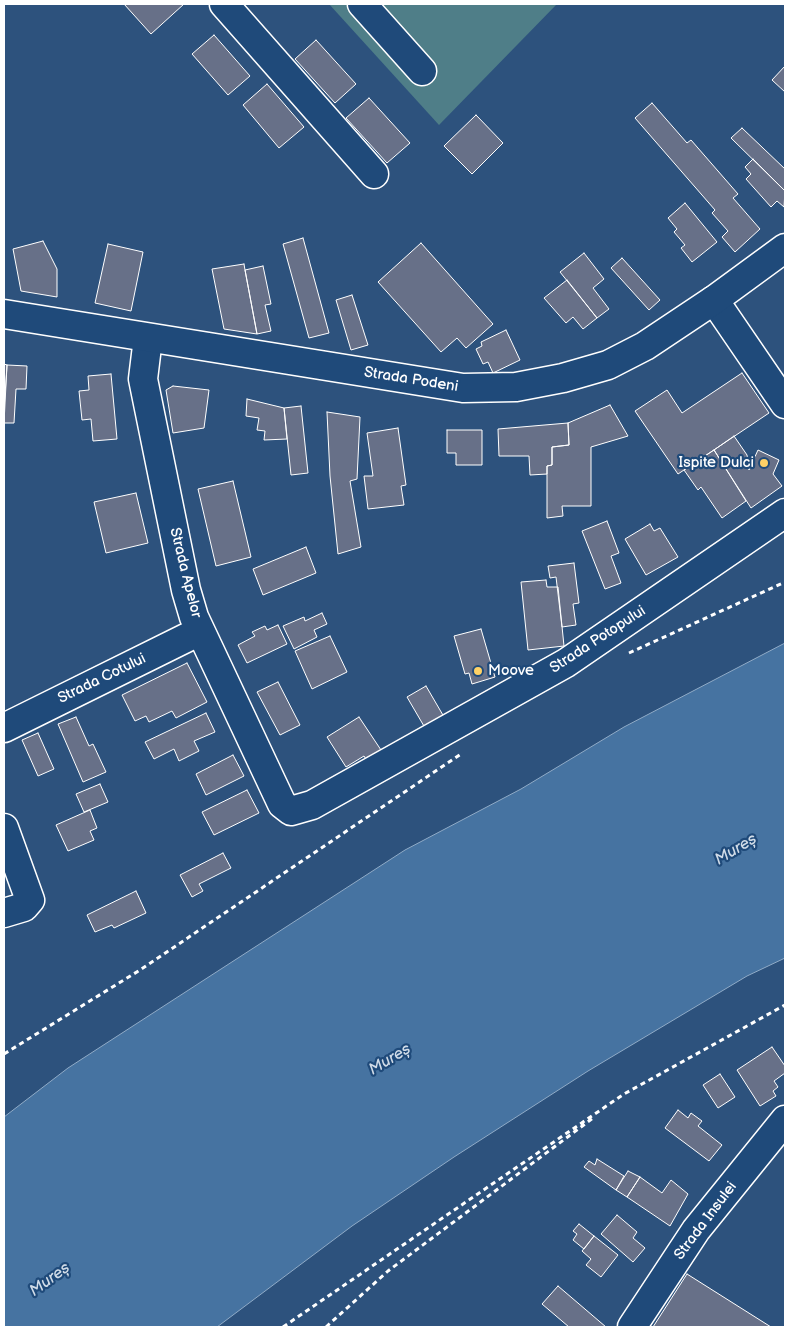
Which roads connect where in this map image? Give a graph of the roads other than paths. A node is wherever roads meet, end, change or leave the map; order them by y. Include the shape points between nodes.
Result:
1 (224, 4) edge
2 (362, 4) edge
3 (422, 71) dead end
4 (374, 174) dead end
5 (785, 248) edge
6 (714, 300) junction
7 (4, 314) edge
8 (148, 338) junction
9 (785, 404) edge
10 (785, 513) edge
11 (200, 630) junction
12 (4, 728) edge
13 (297, 810) joint
14 (4, 828) edge
15 (14, 910) edge
16 (785, 1120) edge
17 (632, 1327) edge

1 - 4 street
2 - 3 street
5 - 6 street, Strada Podeni
6 - 8 street, Strada Podeni via 646,346 608,365 516,387 463,388
6 - 9 street
7 - 8 street, Strada Podeni
8 - 11 street, Strada Apelor via 143,379 186,590
10 - 13 street, Strada Potopului via 566,663
11 - 12 street, Strada Cotului
11 - 13 street, Strada Apelor via 282,804 291,811
14 - 15 street via 30,900
16 - 17 street, Strada Insulei via 696,1230

